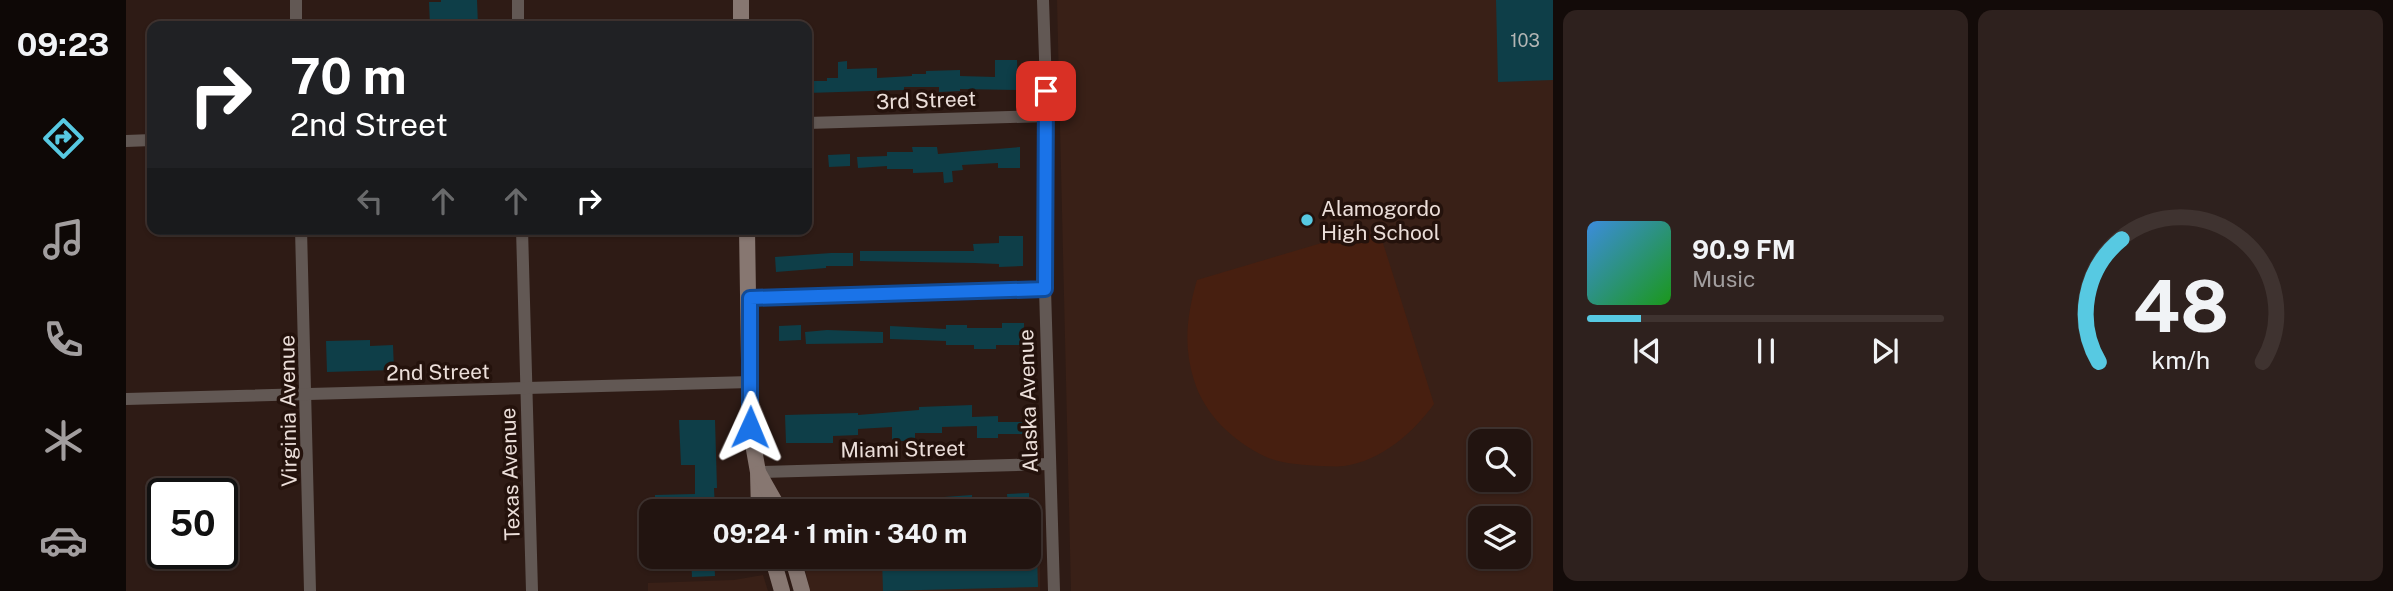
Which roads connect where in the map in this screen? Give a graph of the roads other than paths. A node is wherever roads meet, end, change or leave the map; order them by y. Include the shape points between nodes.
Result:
1 (296, 0) edge
2 (518, 0) edge
3 (741, 0) edge
4 (1043, 0) edge
5 (296, 21) edge
6 (518, 21) edge
7 (741, 21) edge
8 (1047, 116) junction
9 (812, 123) edge
10 (147, 140) edge
11 (126, 141) edge
12 (301, 235) edge
13 (522, 235) edge
14 (747, 235) edge
15 (1045, 289) junction
16 (750, 298) junction
17 (751, 382) junction
18 (527, 389) junction
19 (307, 394) junction
20 (126, 399) edge
21 (1050, 464) junction
22 (758, 472) junction
23 (759, 499) edge
24 (773, 499) edge
25 (776, 569) edge
26 (796, 569) edge
27 (310, 591) edge
28 (533, 591) edge
29 (782, 591) edge
30 (802, 591) edge
31 (1054, 591) edge

1 - 5 street
2 - 6 street
3 - 7 main road
4 - 8 street, Alaska Avenue
8 - 9 street, 3rd Street
8 - 15 street, Alaska Avenue
10 - 11 street
12 - 19 street, Virginia Avenue
13 - 18 street, Texas Avenue
14 - 16 main road
15 - 16 street
15 - 21 street, Alaska Avenue
16 - 17 main road
17 - 18 street, 2nd Street
17 - 22 main road via 750,427
18 - 19 street, 2nd Street
18 - 28 street, Texas Avenue
19 - 20 street, 2nd Street
19 - 27 street, Virginia Avenue
21 - 22 street, Miami Street
21 - 31 street, Alaska Avenue
22 - 23 main road
22 - 24 main road
25 - 29 main road
26 - 30 main road

